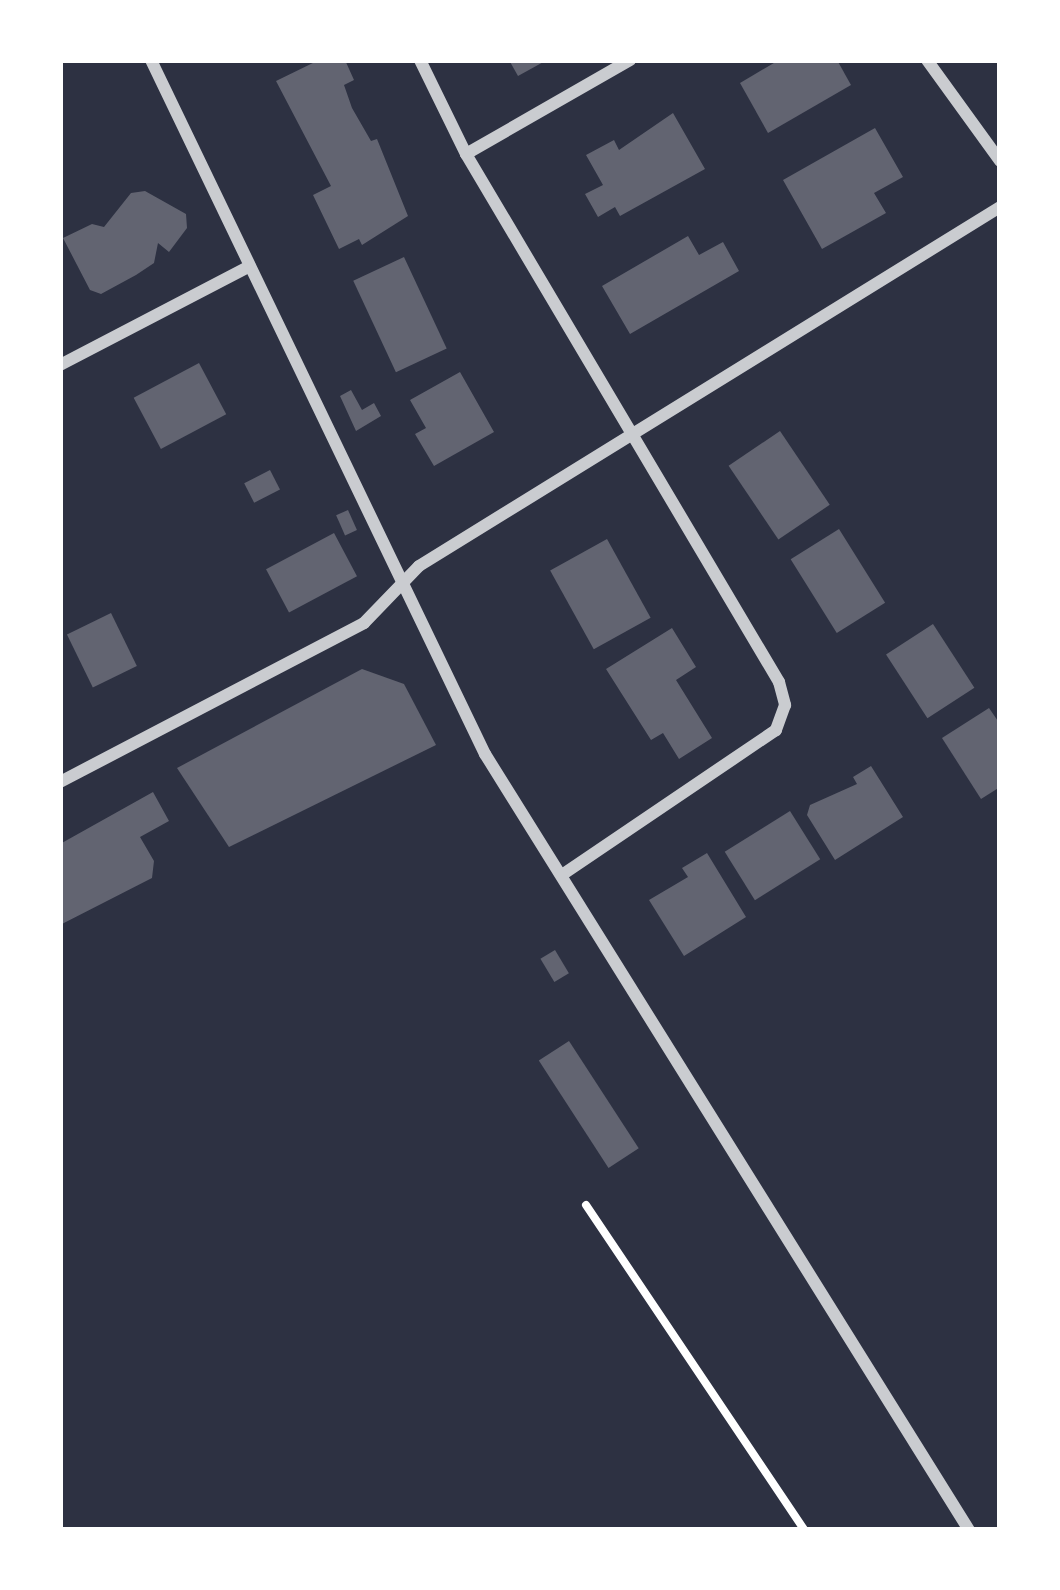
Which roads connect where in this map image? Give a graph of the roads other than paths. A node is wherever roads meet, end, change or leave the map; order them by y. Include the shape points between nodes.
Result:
1 (152, 60) edge
2 (420, 60) edge
3 (630, 60) edge
4 (927, 60) edge
5 (466, 154) junction
6 (1000, 161) edge
7 (1000, 207) edge
8 (250, 266) junction
9 (60, 365) edge
10 (631, 432) junction
11 (406, 585) junction
12 (60, 782) edge
13 (562, 875) junction
14 (969, 1530) edge

1 - 8 street
2 - 5 street
3 - 5 street
4 - 6 street
5 - 10 street
7 - 10 street
8 - 9 street
8 - 11 street
10 - 11 street via 419,566
10 - 13 street via 779,682 785,705 776,730
11 - 12 street via 364,623
11 - 13 street via 485,754
13 - 14 street

